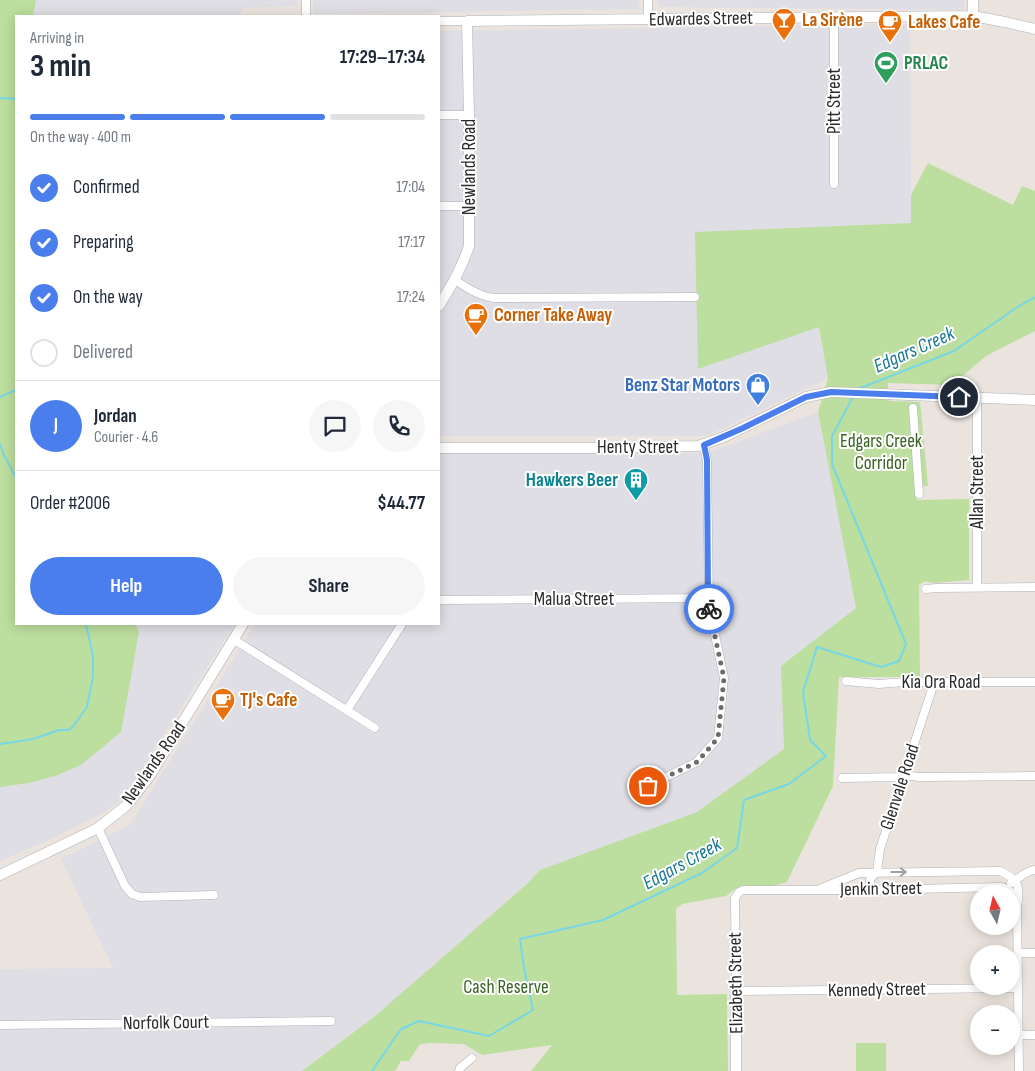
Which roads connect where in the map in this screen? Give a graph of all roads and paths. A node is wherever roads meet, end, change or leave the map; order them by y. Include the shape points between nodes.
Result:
1 (306, 0) edge
2 (648, 0) edge
3 (973, 0) edge
4 (306, 15) edge
5 (973, 16) junction
6 (834, 17) junction
7 (648, 20) junction
8 (440, 21) edge
9 (467, 21) junction
10 (1021, 26) junction
11 (1035, 28) edge
12 (1035, 35) edge
13 (469, 114) junction
14 (440, 115) edge
15 (834, 184) dead end
16 (440, 206) edge
17 (469, 206) junction
18 (455, 280) junction
19 (695, 297) dead end
20 (440, 304) edge
21 (977, 398) junction
22 (1035, 400) edge
23 (913, 408) dead end
24 (704, 445) junction
25 (440, 448) edge
26 (919, 494) dead end
27 (977, 587) junction
28 (1035, 587) edge
29 (926, 590) dead end
30 (708, 598) junction
31 (440, 600) edge
32 (242, 625) edge
33 (401, 625) edge
34 (233, 639) junction
35 (846, 682) dead end
36 (934, 682) junction
37 (1035, 682) edge
38 (347, 710) junction
39 (375, 728) dead end
40 (904, 776) junction
41 (1035, 776) edge
42 (842, 778) dead end
43 (648, 786) dead end
44 (98, 828) junction
45 (1033, 870) edge
46 (997, 871) junction
47 (877, 872) junction
48 (0, 875) edge
49 (1015, 881) junction
50 (999, 885) edge
51 (1004, 885) edge
52 (1017, 885) edge
53 (970, 888) edge
54 (818, 890) junction
55 (870, 890) junction
56 (214, 895) dead end
57 (736, 895) joint
58 (1035, 953) edge
59 (1020, 954) edge
60 (970, 989) edge
61 (736, 991) junction
62 (331, 1021) dead end
63 (0, 1024) edge
64 (1020, 1035) edge
65 (1035, 1035) edge
66 (1019, 1055) edge
67 (472, 1058) dead end
68 (459, 1071) edge
69 (736, 1071) edge
70 (1019, 1071) edge

1 - 4 street
2 - 7 street
3 - 5 street
5 - 6 street, Edwardes Street
5 - 10 street, Edwardes Street
6 - 7 street, Edwardes Street
6 - 15 street, Pitt Street
7 - 9 street, Edwardes Street
8 - 9 street, Edwardes Street
9 - 13 street, Newlands Road
10 - 11 street, Edwardes Street
10 - 12 street, Edwardes Street
13 - 14 street
13 - 17 street, Newlands Road
16 - 17 street
17 - 18 street, Newlands Road via 469,246
18 - 19 street via 483,297 494,298
18 - 20 street, Newlands Road
21 - 22 street, Henty Street
21 - 24 street, Henty Street via 831,392 806,397
21 - 27 street, Allan Street
23 - 26 street
24 - 25 street, Henty Street
24 - 30 street via 707,460
27 - 28 street
27 - 29 street
30 - 31 street, Malua Street
30 - 43 street via 724,678 718,738 697,762
32 - 34 street, Newlands Road
33 - 38 street
34 - 38 street
34 - 44 street, Newlands Road via 149,777 127,805
35 - 36 street, Kia Ora Road
36 - 37 street, Kia Ora Road
36 - 40 street, Glenvale Road
38 - 39 street
40 - 41 street
40 - 42 street
40 - 47 street, Glenvale Road via 880,849
44 - 48 street, Newlands Road
44 - 56 street via 132,894 140,897
45 - 49 street
47 -> 46 street
46 - 49 street
46 - 50 street
47 - 54 street via 859,873
47 - 55 street, Glenvale Road via 870,879
49 - 51 street
49 - 52 street
53 - 55 street, Jenkin Street
54 - 55 street, Jenkin Street
54 - 57 street, Jenkin Street via 743,890
57 - 61 street, Elizabeth Street
58 - 59 street
60 - 61 street, Kennedy Street
61 - 69 street, Elizabeth Street
62 - 63 street, Norfolk Court
64 - 65 street
66 - 70 street
67 - 68 street

